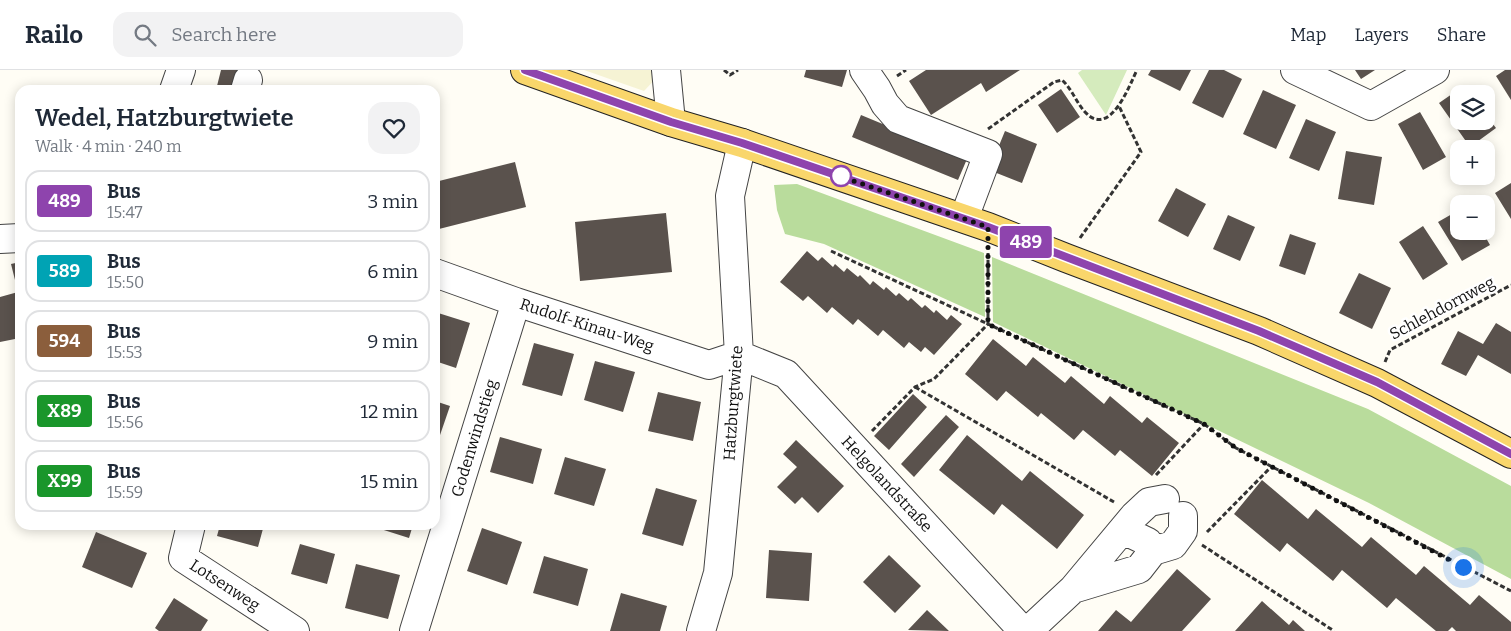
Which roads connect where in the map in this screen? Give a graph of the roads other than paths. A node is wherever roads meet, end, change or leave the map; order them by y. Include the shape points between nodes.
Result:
1 (181, 70) edge
2 (525, 70) edge
3 (666, 70) edge
4 (864, 70) edge
5 (1435, 70) edge
6 (1299, 71) edge
7 (176, 85) edge
8 (671, 122) junction
9 (742, 143) junction
10 (976, 222) junction
11 (15, 238) edge
12 (0, 239) edge
13 (440, 275) edge
14 (516, 302) junction
15 (739, 355) junction
16 (1511, 454) edge
17 (1129, 523) junction
18 (190, 530) edge
19 (1174, 546) junction
20 (1073, 589) junction
21 (295, 631) edge
22 (414, 631) edge
23 (700, 631) edge
24 (1023, 631) edge
25 (1028, 631) edge

1 - 7 street
2 - 8 main road
3 - 8 street
4 - 10 street via 898,119 988,154
5 - 6 street via 1371,106
8 - 9 main road
9 - 10 main road
9 - 15 street, Hatzburgtwiete via 730,196
10 - 16 main road via 1259,331 1377,382
11 - 12 street
13 - 14 street, Rudolf-Kinau-Weg
14 - 15 street, Rudolf-Kinau-Weg via 709,365
14 - 22 street, Godenwindstieg
15 - 23 street, Hatzburgtwiete via 718,573
15 - 24 street, Helgolandstraße via 786,374
17 - 19 street via 1148,542
17 - 19 street via 1149,502 1166,498 1182,531
17 - 20 street
18 - 21 street, Lotsenweg via 183,558
19 - 20 street via 1139,569
20 - 25 street

